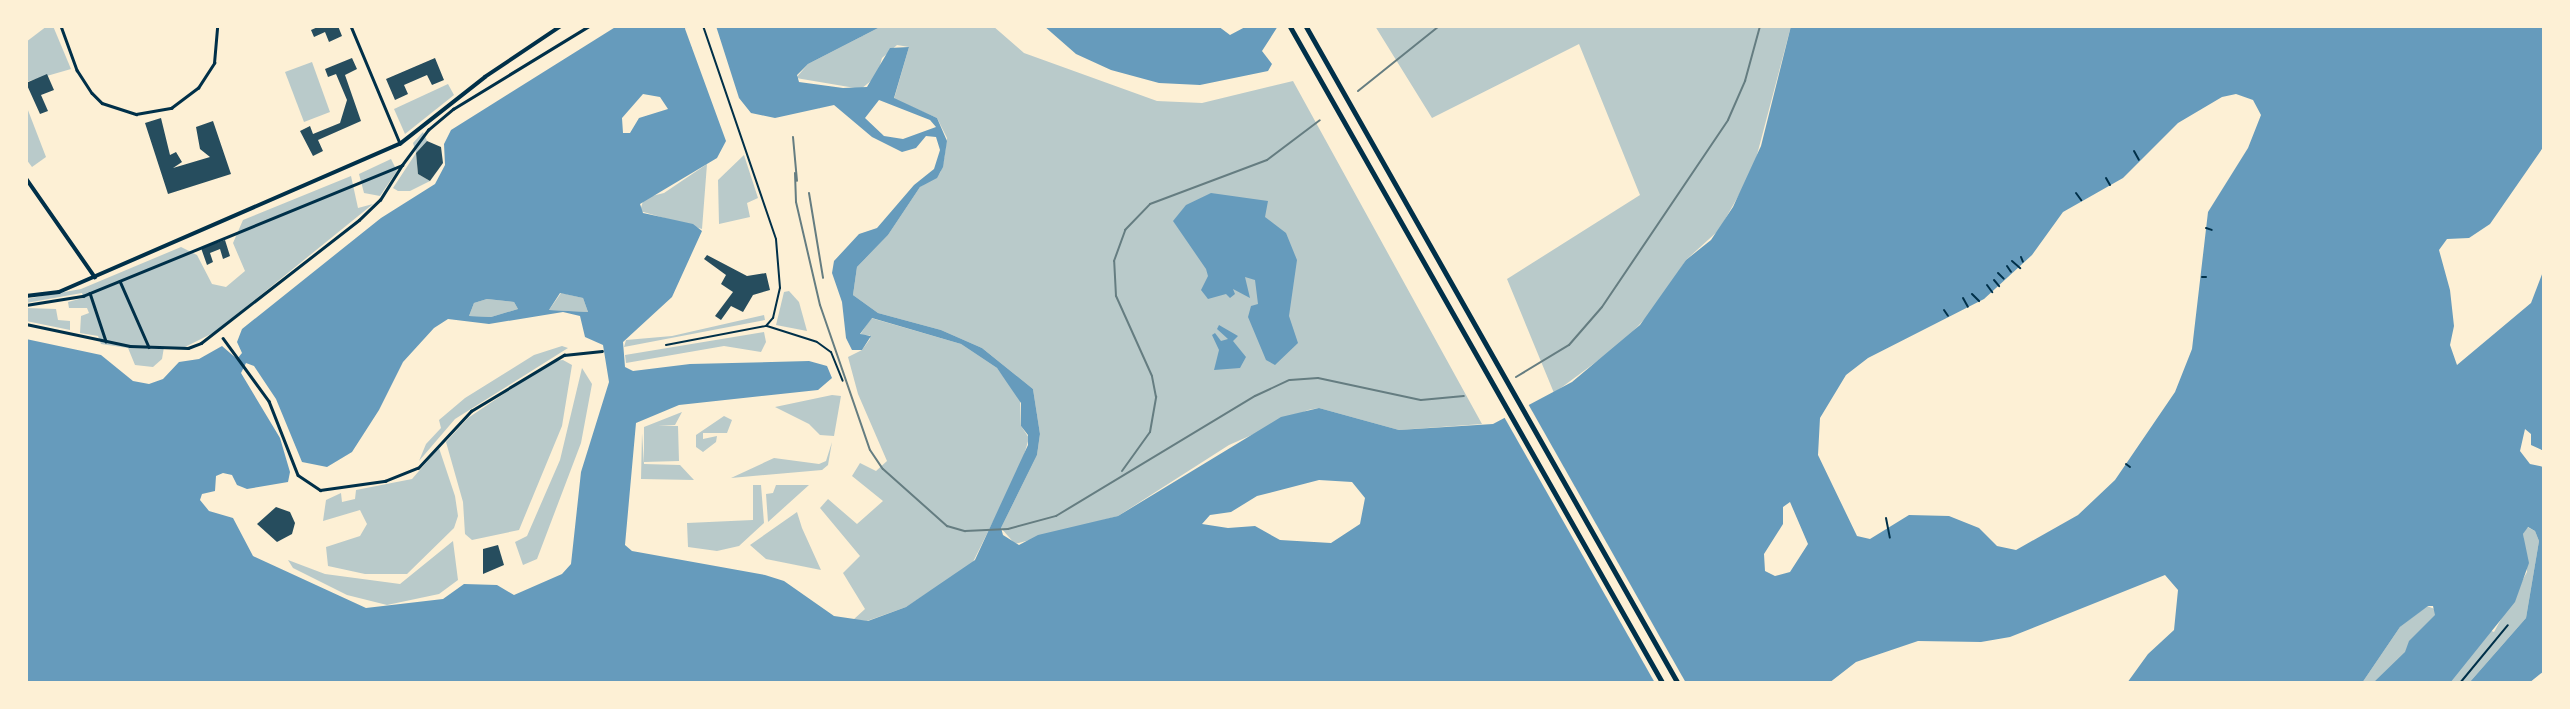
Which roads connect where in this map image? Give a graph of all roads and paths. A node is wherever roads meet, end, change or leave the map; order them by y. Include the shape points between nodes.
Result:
1 (61, 26) edge
2 (217, 26) edge
3 (351, 26) edge
4 (561, 26) edge
5 (589, 26) edge
6 (703, 26) edge
7 (1290, 26) edge
8 (1306, 26) edge
9 (400, 144) junction
10 (2134, 151) dead end
11 (2139, 160) dead end
12 (402, 165) junction
13 (26, 178) edge
14 (2106, 178) dead end
15 (2110, 185) dead end
16 (2076, 193) dead end
17 (2081, 200) dead end
18 (2206, 228) dead end
19 (2212, 230) dead end
20 (2021, 257) dead end
21 (2012, 261) dead end
22 (2023, 262) dead end
23 (2007, 266) dead end
24 (2020, 268) dead end
25 (2011, 272) dead end
26 (1998, 273) dead end
27 (95, 277) junction
28 (2202, 277) dead end
29 (2206, 277) dead end
30 (2004, 279) dead end
31 (1994, 280) dead end
32 (120, 281) junction
33 (1987, 285) dead end
34 (1998, 286) dead end
35 (1992, 292) dead end
36 (90, 293) junction
37 (1972, 294) dead end
38 (26, 296) edge
39 (1963, 298) dead end
40 (1979, 301) dead end
41 (26, 305) edge
42 (1968, 307) dead end
43 (1944, 310) dead end
44 (1948, 316) dead end
45 (26, 324) edge
46 (766, 326) junction
47 (223, 338) dead end
48 (106, 341) junction
49 (666, 345) dead end
50 (149, 348) junction
51 (602, 351) dead end
52 (843, 380) dead end
53 (2126, 464) dead end
54 (2130, 467) dead end
55 (1886, 518) dead end
56 (1890, 538) dead end
57 (2508, 625) dead end
58 (1663, 683) edge
59 (1678, 683) edge
60 (2460, 683) edge

1 - 2 street via 77,69 92,93 102,103 136,114 171,108 198,88 214,63
3 - 9 street
4 - 9 street via 480,80
5 - 12 street via 453,109 428,130
6 - 46 lane via 776,239 780,288 773,318
7 - 58 main road
8 - 59 main road
9 - 27 street
10 - 11 path
12 - 32 street
12 - 50 street via 380,200 359,220 218,332 188,348
13 - 27 street
14 - 15 path
16 - 17 path
18 - 19 path
20 - 22 path
21 - 24 path
23 - 25 path
26 - 30 path
27 - 38 street via 59,292
28 - 29 path
31 - 34 path
32 - 36 street
32 - 50 street
33 - 35 path
36 - 41 street
36 - 48 street
37 - 40 path
39 - 42 path
43 - 44 path
45 - 48 street
46 - 49 lane
46 - 52 lane via 825,348
47 - 51 street via 269,401 298,475 320,490 385,481 421,466 471,411 564,355
48 - 50 street
53 - 54 path
55 - 56 path
57 - 60 path

